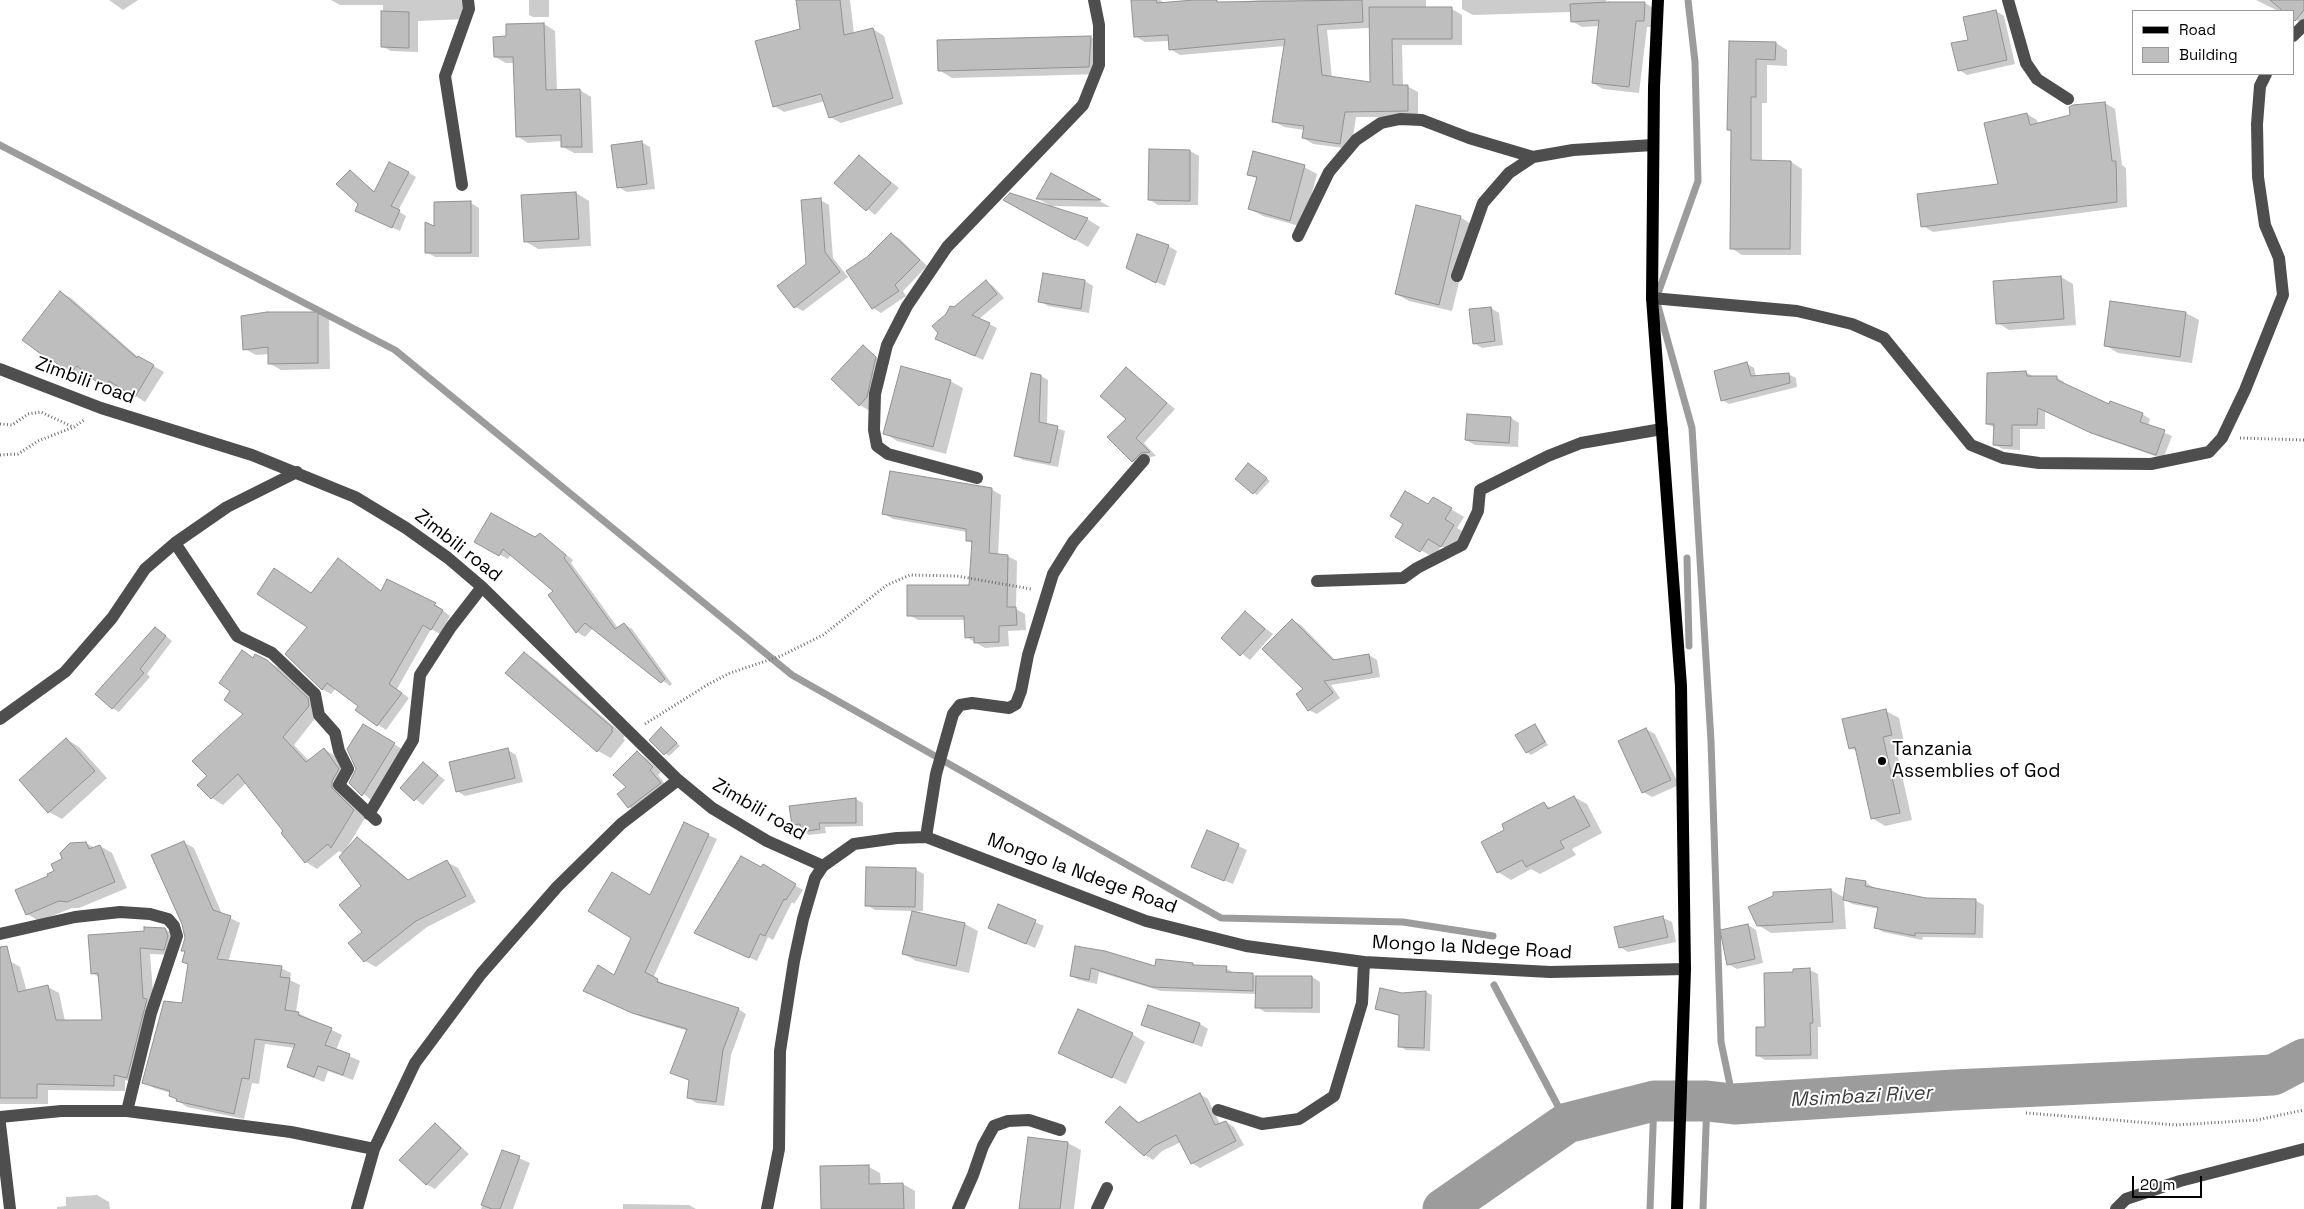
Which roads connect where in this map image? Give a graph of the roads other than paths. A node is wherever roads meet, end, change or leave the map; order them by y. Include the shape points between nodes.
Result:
1 (468, 0) edge
2 (1094, 0) edge
3 (1658, 0) edge
4 (2008, 0) edge
5 (2304, 25) edge
6 (2294, 35) edge
7 (2266, 75) edge
8 (2068, 99) dead end
9 (1653, 145) junction
10 (1533, 157) junction
11 (462, 185) dead end
12 (1298, 236) dead end
13 (1457, 276) dead end
14 (1652, 298) junction
15 (0, 369) edge
16 (1662, 429) junction
17 (1144, 460) dead end
18 (297, 472) junction
19 (977, 478) dead end
20 (175, 543) junction
21 (1317, 581) dead end
22 (482, 586) junction
23 (0, 719) edge
24 (678, 780) junction
25 (926, 837) junction
26 (823, 866) junction
27 (0, 934) edge
28 (1364, 962) junction
29 (1685, 969) junction
30 (1218, 1110) dead end
31 (127, 1111) junction
32 (0, 1117) edge
33 (0, 1124) edge
34 (1060, 1130) dead end
35 (2304, 1149) edge
36 (374, 1150) junction
37 (1107, 1188) dead end
38 (1677, 1204) edge
39 (10, 1209) edge
40 (357, 1209) edge
41 (767, 1209) edge
42 (958, 1209) edge
43 (1096, 1209) edge
44 (2116, 1209) edge

1 - 11 street via 469,9 445,76
2 - 19 street via 1099,25 1099,65 1083,104 947,247 907,306 887,345 875,394 877,446 888,454
3 - 9 main road
4 - 8 street via 2026,63 2038,79
5 - 6 street
7 - 14 street via 2260,86 2257,124 2258,177 2265,225 2279,258 2283,295 2258,360 2222,438 2209,452 2151,464 2039,463 2003,458 1971,445 1884,338 1852,324 1797,311
9 - 10 street via 1574,150
9 - 14 main road
10 - 12 street via 1422,120 1400,119 1381,123 1356,140 1329,172
10 - 13 street via 1509,173 1483,203
14 - 16 main road
15 - 18 street, Zimbili road via 101,408
16 - 21 street via 1581,443 1480,490 1478,511 1462,545 1402,578
16 - 29 main road via 1681,686
17 - 25 street via 1073,542 1053,574 1016,704 1009,708 972,703 960,705 953,714 936,774
18 - 20 street via 227,507
18 - 22 street, Zimbili road via 356,497 406,528
20 - 22 street via 237,636 272,653 315,694 319,715 335,733 348,770 339,785 372,817 413,740 420,675
20 - 23 street via 145,569 112,618 65,672
22 - 24 street, Zimbili road
24 - 26 street, Zimbili road via 720,813 767,841
24 - 36 street via 620,824 556,887 481,974 415,1063
25 - 26 street, Mongo la Ndege Road via 854,844
25 - 28 street, Mongo la Ndege Road via 1146,921 1246,946
26 - 41 street, Mongo la Ndege Road via 813,886 794,961 780,1051 778,1149
27 - 31 street via 74,916 120,912 150,914 168,919 174,926 177,936 151,1013
28 - 29 street, Mongo la Ndege Road via 1550,972
28 - 30 street via 1362,1003 1334,1096 1299,1119 1262,1124
29 - 38 main road
31 - 32 street
31 - 36 street via 291,1132
33 - 39 street
34 - 42 street via 1029,1120 1008,1121 994,1126
35 - 44 street via 2180,1181 2126,1199
36 - 40 street
37 - 43 street

